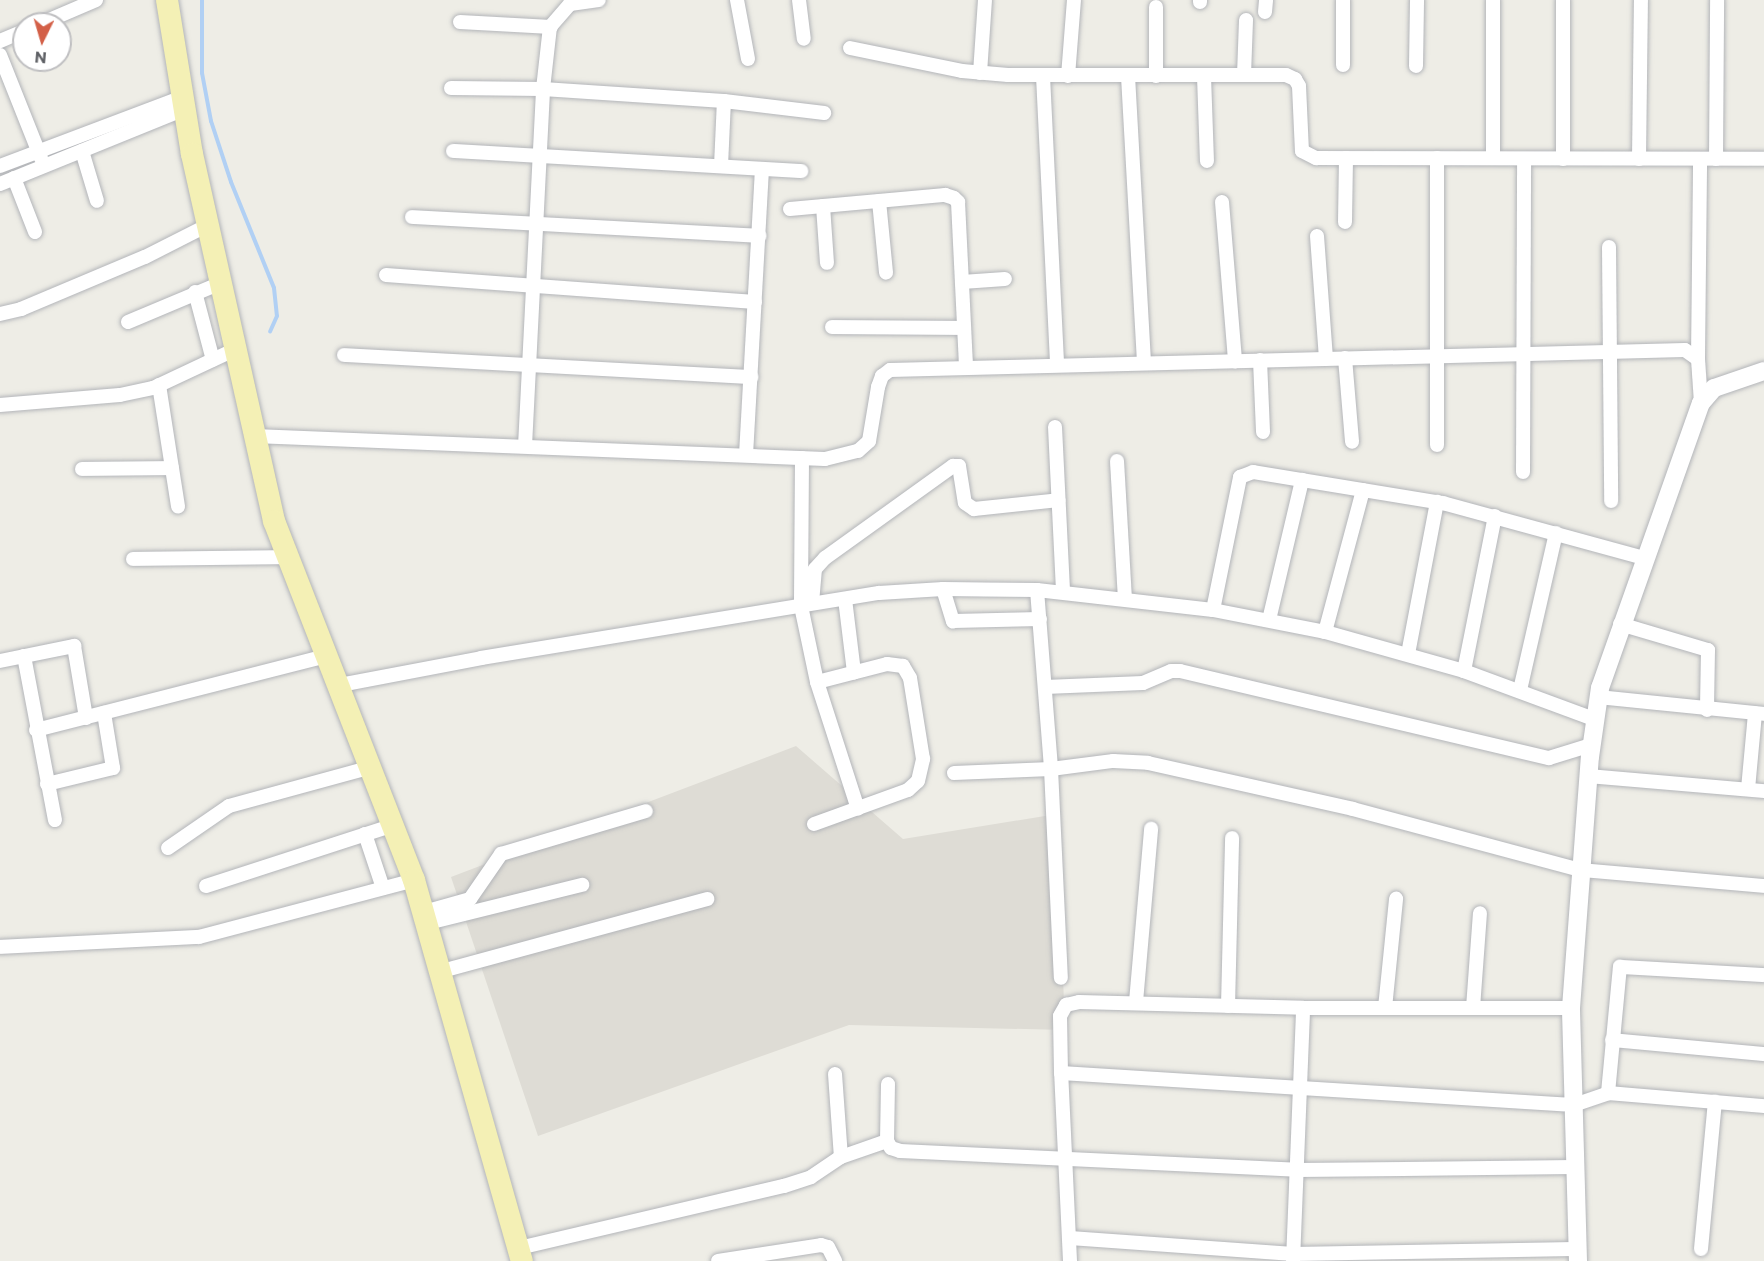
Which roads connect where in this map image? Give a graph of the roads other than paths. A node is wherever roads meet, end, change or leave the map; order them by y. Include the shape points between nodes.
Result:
1 (96, 0) edge
2 (167, 0) edge
3 (599, 0) edge
4 (737, 0) edge
5 (799, 0) edge
6 (985, 0) edge
7 (1074, 0) edge
8 (1343, 0) edge
9 (1417, 0) edge
10 (1493, 0) edge
11 (1563, 0) edge
12 (1641, 0) edge
13 (1717, 0) edge
14 (569, 2) edge
15 (1156, 7) dead end
16 (68, 12) edge
17 (1246, 20) dead end
18 (460, 22) dead end
19 (551, 27) junction
20 (804, 39) dead end
21 (850, 48) dead end
22 (0, 55) edge
23 (748, 59) dead end
24 (1343, 66) dead end
25 (1416, 66) dead end
26 (980, 73) junction
27 (1204, 75) junction
28 (1244, 75) junction
29 (1043, 76) junction
30 (1068, 76) junction
31 (1128, 76) junction
32 (1155, 76) junction
33 (451, 88) dead end
34 (543, 89) junction
35 (724, 100) junction
36 (184, 103) junction
37 (824, 113) dead end
38 (38, 150) junction
39 (82, 151) junction
40 (453, 151) dead end
41 (542, 154) junction
42 (1346, 158) junction
43 (1437, 158) junction
44 (1493, 159) junction
45 (1524, 159) junction
46 (1563, 159) junction
47 (1639, 159) junction
48 (1700, 159) junction
49 (1716, 159) junction
50 (1764, 159) edge
51 (1207, 161) dead end
52 (0, 166) edge
53 (44, 166) junction
54 (721, 166) junction
55 (762, 169) junction
56 (801, 171) dead end
57 (14, 178) junction
58 (0, 184) edge
59 (97, 201) dead end
60 (879, 201) junction
61 (1222, 202) dead end
62 (823, 206) junction
63 (790, 209) dead end
64 (412, 217) dead end
65 (538, 221) junction
66 (1345, 222) dead end
67 (208, 225) junction
68 (34, 232) dead end
69 (759, 236) junction
70 (1317, 236) dead end
71 (1609, 247) dead end
72 (827, 263) dead end
73 (886, 273) dead end
74 (386, 275) dead end
75 (1005, 279) dead end
76 (962, 282) junction
77 (221, 283) junction
78 (534, 286) junction
79 (195, 292) junction
80 (755, 302) junction
81 (0, 314) edge
82 (128, 322) dead end
83 (832, 327) dead end
84 (964, 328) junction
85 (236, 349) junction
86 (1607, 352) junction
87 (1524, 354) junction
88 (344, 355) dead end
89 (1436, 356) junction
90 (1345, 358) junction
91 (1326, 359) junction
92 (1698, 359) junction
93 (213, 360) junction
94 (1260, 360) junction
95 (1235, 361) junction
96 (1144, 363) junction
97 (1058, 365) junction
98 (530, 367) junction
99 (966, 368) junction
100 (1764, 371) edge
101 (751, 377) junction
102 (159, 385) junction
103 (1701, 403) junction
104 (0, 405) edge
105 (1055, 427) dead end
106 (1263, 432) dead end
107 (254, 436) junction
108 (1352, 442) dead end
109 (525, 446) junction
110 (1437, 446) dead end
111 (747, 455) junction
112 (802, 458) junction
113 (1117, 461) dead end
114 (172, 468) junction
115 (82, 469) dead end
116 (1523, 472) dead end
117 (1302, 480) junction
118 (1363, 490) junction
119 (1059, 500) junction
120 (1611, 501) dead end
121 (1437, 502) junction
122 (178, 507) dead end
123 (1495, 516) junction
124 (1556, 533) junction
125 (288, 557) junction
126 (1644, 558) junction
127 (133, 559) dead end
128 (943, 589) junction
129 (1036, 590) junction
130 (1063, 592) junction
131 (844, 598) junction
132 (1125, 598) junction
133 (807, 605) junction
134 (1213, 610) junction
135 (1040, 619) junction
136 (1269, 620) junction
137 (1620, 624) junction
138 (1325, 632) junction
139 (1408, 654) junction
140 (24, 656) junction
141 (327, 656) junction
142 (0, 661) edge
143 (1464, 671) junction
144 (854, 672) junction
145 (817, 682) junction
146 (340, 685) junction
147 (1045, 687) junction
148 (1520, 690) junction
149 (1598, 697) junction
150 (1707, 710) junction
151 (104, 713) junction
152 (1760, 714) edge
153 (86, 718) junction
154 (1594, 719) junction
155 (36, 730) junction
156 (1591, 745) junction
157 (372, 767) junction
158 (1052, 770) junction
159 (954, 773) dead end
160 (1588, 776) junction
161 (47, 783) junction
162 (1748, 789) junction
163 (1764, 791) edge
164 (858, 809) junction
165 (646, 811) dead end
166 (55, 820) dead end
167 (814, 824) dead end
168 (394, 825) junction
169 (1151, 829) dead end
170 (365, 834) junction
171 (1232, 838) dead end
172 (168, 848) dead end
173 (1581, 870) junction
174 (414, 880) junction
175 (582, 885) dead end
176 (206, 886) dead end
177 (1764, 886) edge
178 (383, 888) junction
179 (707, 899) dead end
180 (1396, 899) dead end
181 (1480, 914) dead end
182 (426, 918) junction
183 (0, 948) edge
184 (442, 971) junction
185 (1764, 975) edge
186 (1061, 978) dead end
187 (1136, 1002) junction
188 (1228, 1006) junction
189 (1303, 1008) junction
190 (1385, 1008) junction
191 (1473, 1008) junction
192 (1571, 1008) junction
193 (1612, 1040) junction
194 (1764, 1054) edge
195 (1061, 1073) junction
196 (835, 1074) dead end
197 (888, 1084) dead end
198 (1303, 1090) junction
199 (1608, 1094) junction
200 (1715, 1102) junction
201 (1574, 1105) junction
202 (1764, 1106) edge
203 (887, 1141) junction
204 (841, 1157) junction
205 (1068, 1159) junction
206 (1575, 1167) junction
207 (1297, 1170) junction
208 (1070, 1238) junction
209 (1701, 1249) dead end
210 (520, 1254) edge
211 (1578, 1255) edge
212 (1293, 1257) edge
213 (718, 1261) edge
214 (835, 1261) edge
215 (1070, 1261) edge

1 - 16 street
2 - 36 main road
3 - 14 street
4 - 23 street
5 - 20 street
6 - 26 street
7 - 30 street
8 - 24 street
9 - 25 street
10 - 44 street
11 - 46 street
12 - 47 street
13 - 49 street
14 - 19 street
15 - 32 street
17 - 28 street
18 - 19 street
19 - 34 street
21 - 26 street
22 - 38 street
26 - 29 street
27 - 28 street
27 - 32 street
27 - 51 street
28 - 42 street via 1295,78 1302,151 1316,158
29 - 30 street
29 - 97 street
30 - 31 street
31 - 32 street
31 - 96 street
33 - 34 street
34 - 35 street
34 - 41 street
35 - 37 street
35 - 54 street
36 - 38 street
36 - 39 street
36 - 67 main road
38 - 52 street
38 - 53 street
39 - 53 street
39 - 59 street
40 - 41 street
41 - 54 street
41 - 65 street
42 - 43 street
42 - 66 street
43 - 44 street
43 - 89 street
44 - 45 street
45 - 46 street
45 - 87 street
46 - 47 street
47 - 48 street
48 - 49 street
48 - 92 street
49 - 50 street
53 - 57 street
54 - 55 street
55 - 56 street
55 - 69 street
57 - 58 street
57 - 68 street
60 - 62 street
60 - 73 street
60 - 76 street via 954,198 958,202
61 - 95 street
62 - 63 street
62 - 72 street
64 - 65 street
65 - 69 street
65 - 78 street
67 - 77 main road
67 - 81 street via 145,257 21,309
69 - 80 street
70 - 91 street
71 - 86 street
74 - 78 street
75 - 76 street
76 - 84 street
77 - 79 street
77 - 85 main road
78 - 80 street
78 - 98 street
79 - 82 street
79 - 93 street
80 - 101 street
83 - 84 street
84 - 99 street
85 - 93 street
85 - 107 main road
86 - 87 street
86 - 92 street via 1685,350
86 - 120 street
87 - 89 street
87 - 116 street
88 - 98 street
89 - 90 street
89 - 110 street
90 - 91 street
90 - 108 street
91 - 94 street
92 - 103 street
93 - 102 street
94 - 95 street
94 - 106 street
95 - 96 street
96 - 97 street
97 - 99 street
98 - 101 street
98 - 109 street
99 - 112 street via 890,370 882,376 878,387 869,441 858,451 843,455
100 - 103 street via 1714,388
101 - 111 street
102 - 104 street via 120,395
102 - 114 street
103 - 126 street
105 - 119 street
107 - 109 street
107 - 125 main road via 274,521
109 - 111 street
111 - 112 street
112 - 133 street
113 - 132 street
114 - 115 street
114 - 122 street
117 - 118 street
117 - 134 street via 1253,472 1240,477
117 - 136 street
118 - 121 street
118 - 138 street
119 - 130 street
119 - 133 street via 974,509 965,503 959,466 953,466 825,558 815,569
121 - 123 street
121 - 139 street
123 - 124 street
123 - 143 street
124 - 126 street
124 - 148 street
125 - 127 street
125 - 141 main road
126 - 137 street
128 - 129 street
128 - 131 street
128 - 135 street via 953,621
129 - 130 street
129 - 135 street
130 - 132 street
131 - 133 street
131 - 144 street
132 - 134 street
133 - 145 street
133 - 146 street
134 - 136 street
135 - 147 street
136 - 138 street
137 - 149 street
137 - 150 street via 1708,650
138 - 139 street
139 - 143 street
140 - 142 street
140 - 153 street via 74,646
140 - 155 street
141 - 146 main road
141 - 151 street
143 - 148 street
144 - 145 street
144 - 164 street via 895,663 907,669 923,759 918,781 908,790
145 - 164 street
146 - 157 main road
147 - 156 street via 1143,683 1180,671 1549,758
147 - 158 street
148 - 154 street
149 - 150 street
149 - 154 street
150 - 152 street
151 - 153 street
151 - 161 street via 113,768
152 - 162 street
153 - 155 street
154 - 156 street
155 - 161 street
156 - 160 street
157 - 168 main road
157 - 172 street via 229,806
158 - 159 street
158 - 173 street via 1113,761 1148,763 1353,809
158 - 186 street
160 - 162 street
160 - 173 street
161 - 166 street
162 - 163 street
164 - 167 street
165 - 182 street via 501,854 470,900
168 - 170 street
168 - 174 main road
169 - 187 street
170 - 176 street
170 - 178 street
171 - 188 street
173 - 177 street
173 - 192 street
174 - 178 street
174 - 182 main road
175 - 182 street
178 - 183 street via 199,937
179 - 184 street
180 - 190 street
181 - 191 street
182 - 184 main road
184 - 210 main road
185 - 193 street via 1620,967
187 - 188 street
187 - 195 street via 1066,1005 1060,1016
188 - 189 street
189 - 190 street
189 - 198 street
190 - 191 street
191 - 192 street
192 - 201 street
193 - 194 street
193 - 199 street
195 - 198 street
195 - 205 street
196 - 204 street
197 - 203 street
198 - 201 street
198 - 207 street
199 - 200 street
199 - 201 street
200 - 202 street
200 - 209 street
201 - 206 street
203 - 204 street
203 - 205 street via 891,1148 900,1151
204 - 210 street via 811,1177 784,1186
205 - 207 street
205 - 208 street
206 - 207 street
206 - 211 street
207 - 212 street
208 - 212 street
208 - 215 street
211 - 212 street
213 - 214 street via 821,1245 828,1247

